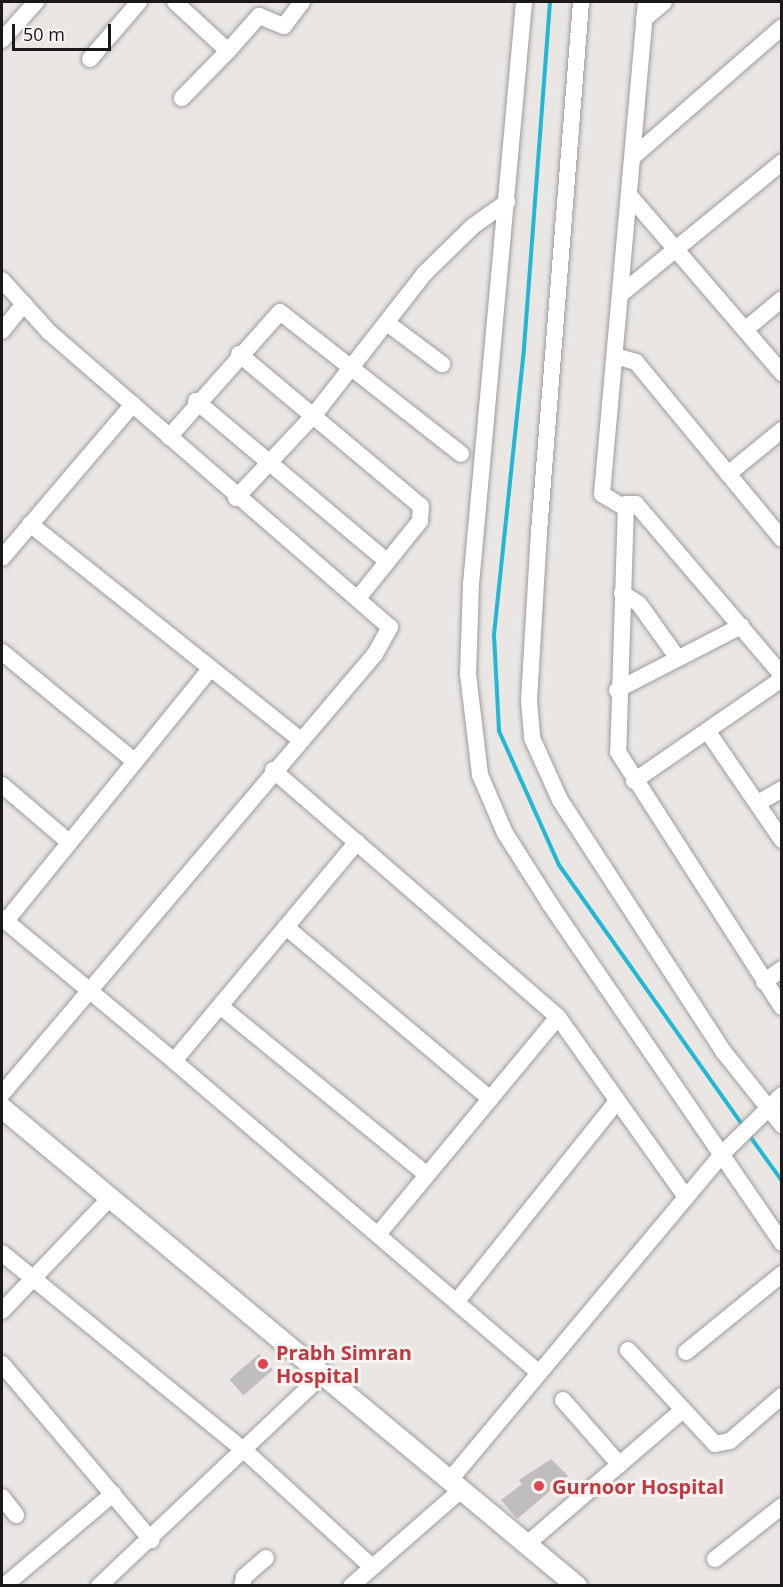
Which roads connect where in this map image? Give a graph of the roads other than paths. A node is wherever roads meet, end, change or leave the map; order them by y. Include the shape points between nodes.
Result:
1 (36, 2) edge
2 (139, 2) edge
3 (175, 2) edge
4 (302, 2) edge
5 (524, 2) edge
6 (581, 2) edge
7 (646, 2) edge
8 (664, 2) edge
9 (645, 19) junction
10 (782, 27) edge
11 (2, 40) edge
12 (228, 51) junction
13 (90, 59) dead end
14 (182, 98) dead end
15 (634, 156) junction
16 (782, 162) edge
17 (629, 195) junction
18 (507, 202) junction
19 (678, 249) junction
20 (2, 280) edge
21 (621, 294) junction
22 (782, 299) edge
23 (24, 304) junction
24 (387, 323) junction
25 (746, 329) junction
26 (2, 331) edge
27 (239, 354) junction
28 (615, 356) junction
29 (442, 364) dead end
30 (352, 367) junction
31 (782, 373) edge
32 (196, 401) junction
33 (132, 404) junction
34 (314, 415) junction
35 (782, 430) edge
36 (169, 437) junction
37 (461, 454) dead end
38 (272, 464) junction
39 (728, 474) junction
40 (236, 498) junction
41 (625, 508) junction
42 (30, 524) junction
43 (782, 539) edge
44 (2, 558) edge
45 (387, 561) junction
46 (622, 593) junction
47 (358, 598) junction
48 (741, 626) junction
49 (2, 652) edge
50 (677, 657) junction
51 (210, 669) junction
52 (782, 677) edge
53 (617, 690) junction
54 (708, 732) junction
55 (298, 739) junction
56 (134, 761) junction
57 (273, 770) junction
58 (634, 782) junction
59 (2, 785) edge
60 (782, 789) edge
61 (758, 803) junction
62 (782, 840) edge
63 (69, 842) junction
64 (357, 842) junction
65 (4, 920) edge
66 (286, 927) junction
67 (782, 969) edge
68 (765, 982) junction
69 (89, 990) junction
70 (220, 1006) junction
71 (782, 1007) edge
72 (558, 1017) junction
73 (174, 1061) junction
74 (2, 1094) edge
75 (782, 1095) edge
76 (490, 1099) junction
77 (617, 1101) junction
78 (2, 1108) edge
79 (765, 1109) junction
80 (782, 1125) edge
81 (725, 1151) junction
82 (427, 1175) junction
83 (111, 1197) junction
84 (686, 1197) junction
85 (380, 1232) junction
86 (782, 1243) edge
87 (2, 1253) edge
88 (782, 1274) edge
89 (32, 1280) junction
90 (457, 1300) junction
91 (2, 1311) edge
92 (628, 1350) dead end
93 (686, 1352) dead end
94 (2, 1364) edge
95 (539, 1373) junction
96 (322, 1375) junction
97 (782, 1396) edge
98 (563, 1401) dead end
99 (683, 1410) junction
100 (245, 1451) junction
101 (620, 1465) junction
102 (455, 1486) junction
103 (113, 1494) junction
104 (2, 1497) edge
105 (782, 1506) edge
106 (16, 1515) dead end
107 (151, 1540) junction
108 (527, 1544) junction
109 (266, 1558) dead end
110 (715, 1559) dead end
111 (372, 1567) junction
112 (4, 1586) edge
113 (99, 1586) edge
114 (242, 1586) edge
115 (351, 1586) edge
116 (577, 1586) edge

1 - 11 street
2 - 13 street
3 - 12 street
4 - 12 street via 284,26 260,16
5 - 18 street
6 - 79 street via 539,532 529,701 532,738 560,800 723,1052
7 - 9 street
8 - 9 street
9 - 15 street
10 - 15 street
12 - 14 street
15 - 17 street
16 - 19 street
17 - 19 street
17 - 21 street
18 - 24 street via 452,245
18 - 81 street via 471,584 468,674 480,775 505,833 647,1051
19 - 21 street
19 - 25 street
20 - 23 street
21 - 28 street
22 - 25 street
23 - 26 street
23 - 33 street via 49,332
24 - 29 street
24 - 30 street
25 - 31 street
27 - 30 street via 280,312
27 - 32 street
27 - 34 street
28 - 39 street via 636,363
28 - 41 street via 602,494
30 - 34 street
30 - 37 street
32 - 36 street
32 - 38 street
33 - 36 street
33 - 42 street
34 - 38 street
34 - 45 street via 421,506 420,521
35 - 39 street
36 - 40 street
38 - 40 street
38 - 45 street
39 - 43 street
40 - 47 street
41 - 46 street
41 - 48 street via 636,504
42 - 44 street
42 - 51 street
45 - 47 street
46 - 50 street via 639,603
46 - 53 street
47 - 55 street via 387,620 389,631 375,654
48 - 50 street
48 - 52 street
49 - 56 street
50 - 53 street
51 - 55 street
51 - 56 street
52 - 54 street
53 - 58 street via 618,752
54 - 58 street
54 - 61 street
55 - 57 street
56 - 63 street
57 - 64 street
57 - 69 street
58 - 68 street
59 - 63 street
60 - 61 street
61 - 62 street
63 - 65 street
64 - 66 street
64 - 72 street
65 - 69 street
66 - 70 street
66 - 76 street
67 - 68 street
68 - 71 street
69 - 73 street
69 - 74 street
70 - 73 street
70 - 82 street
72 - 76 street
72 - 77 street
73 - 85 street
75 - 79 street
76 - 82 street
77 - 84 street
77 - 90 street
78 - 83 main road
79 - 80 street
79 - 81 street
81 - 84 street
81 - 86 street
82 - 85 street
83 - 89 street
83 - 96 main road
84 - 95 street
85 - 90 street
87 - 89 street
88 - 93 street
89 - 91 street
89 - 100 street
90 - 95 street
92 - 99 street
94 - 103 street
95 - 102 street
96 - 100 street
96 - 102 main road
97 - 99 street via 725,1444 710,1440
98 - 101 street
99 - 101 street
100 - 107 street
100 - 111 street
101 - 108 street
102 - 108 main road
102 - 111 street
103 - 107 street
103 - 112 street
104 - 106 street
105 - 110 street
107 - 113 street
108 - 116 main road
109 - 114 street via 244,1577
111 - 115 street

